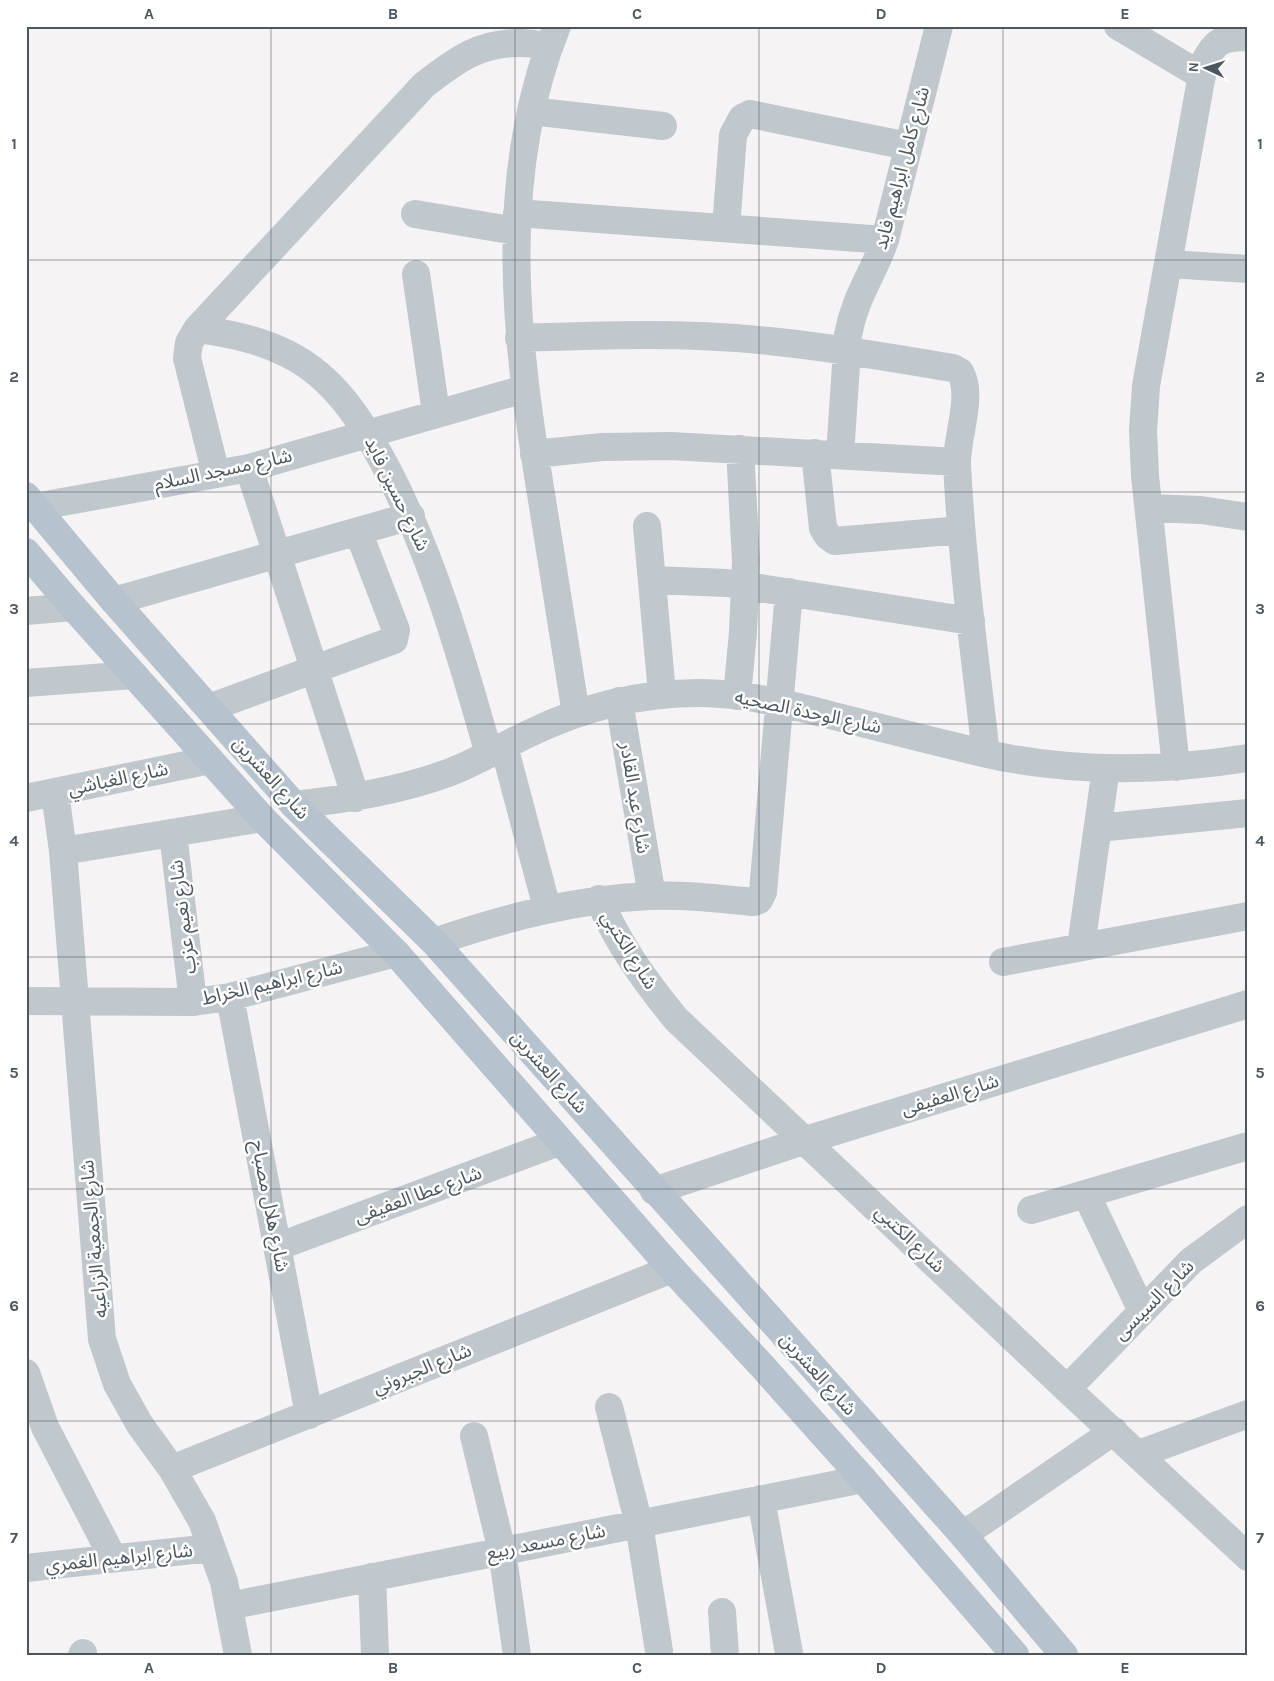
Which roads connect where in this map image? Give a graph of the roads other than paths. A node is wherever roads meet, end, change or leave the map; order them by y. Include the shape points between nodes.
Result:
1 (938, 26) edge
2 (1118, 26) edge
3 (1248, 37) edge
4 (552, 38) edge
5 (1202, 76) junction
6 (531, 111) junction
7 (663, 126) dead end
8 (908, 146) junction
9 (415, 214) dead end
10 (516, 222) junction
11 (726, 228) junction
12 (885, 240) junction
13 (1170, 264) junction
14 (1248, 269) edge
15 (416, 274) dead end
16 (197, 330) junction
17 (519, 338) junction
18 (846, 351) junction
19 (524, 389) junction
20 (436, 413) junction
21 (368, 432) junction
22 (740, 449) junction
23 (534, 454) junction
24 (828, 454) junction
25 (957, 462) junction
26 (249, 468) junction
27 (216, 474) junction
28 (31, 501) edge
29 (1149, 508) junction
30 (411, 516) junction
31 (1248, 517) edge
32 (648, 526) dead end
33 (961, 530) junction
34 (358, 532) junction
35 (26, 552) edge
36 (278, 555) junction
37 (652, 580) junction
38 (746, 585) junction
39 (789, 592) junction
40 (114, 601) junction
41 (73, 607) junction
42 (26, 611) edge
43 (971, 621) junction
44 (315, 670) junction
45 (134, 675) junction
46 (26, 683) edge
47 (662, 694) junction
48 (738, 696) junction
49 (619, 701) junction
50 (779, 702) junction
51 (209, 708) junction
52 (576, 714) junction
53 (496, 750) junction
54 (986, 754) junction
55 (1248, 758) edge
56 (210, 760) junction
57 (1176, 767) junction
58 (1106, 768) junction
59 (55, 793) junction
60 (26, 798) edge
61 (356, 798) junction
62 (294, 805) junction
63 (1248, 813) edge
64 (262, 818) junction
65 (1098, 828) junction
66 (173, 832) junction
67 (63, 851) junction
68 (652, 896) junction
69 (599, 899) junction
70 (547, 908) junction
71 (1248, 916) edge
72 (434, 942) junction
73 (1081, 947) junction
74 (396, 953) junction
75 (1003, 962) dead end
76 (230, 997) junction
77 (26, 1001) edge
78 (74, 1001) junction
79 (193, 1002) junction
80 (1248, 1004) edge
81 (806, 1140) junction
82 (559, 1142) junction
83 (1248, 1146) edge
84 (654, 1191) junction
85 (1086, 1194) junction
86 (1031, 1210) dead end
87 (1248, 1219) edge
88 (278, 1247) junction
89 (672, 1269) junction
90 (1142, 1311) junction
91 (790, 1343) junction
92 (763, 1367) junction
93 (26, 1373) edge
94 (1067, 1389) junction
95 (609, 1407) dead end
96 (1248, 1414) edge
97 (309, 1415) junction
98 (36, 1427) edge
99 (1114, 1431) junction
100 (474, 1436) dead end
101 (1138, 1454) junction
102 (172, 1469) junction
103 (863, 1479) junction
104 (762, 1499) junction
105 (639, 1524) junction
106 (963, 1535) junction
107 (211, 1548) junction
108 (1244, 1548) edge
109 (502, 1551) junction
110 (113, 1558) junction
111 (26, 1568) edge
112 (372, 1577) junction
113 (229, 1606) junction
114 (722, 1612) dead end
115 (659, 1651) dead end
116 (789, 1653) dead end
117 (238, 1655) edge
118 (375, 1655) edge
119 (517, 1655) edge
120 (725, 1655) edge
121 (1015, 1655) edge
122 (1064, 1655) edge

1 - 8 street, شارع كامل ابراهيم فايد
2 - 5 street
3 - 5 street via 1224,39 1211,48
4 - 6 street
4 - 16 street via 540,44 490,45 450,65 424,85
5 - 13 street
6 - 7 street
6 - 10 street
8 - 11 street via 750,114 742,118 733,135
8 - 12 street, شارع كامل ابراهيم فايد
9 - 10 street
10 - 11 street
10 - 17 street via 515,285
11 - 12 street
12 - 18 street, شارع كامل ابراهيم فايد via 856,302
13 - 14 street
13 - 29 street via 1146,386 1143,431
15 - 20 street
16 - 21 street, شارع حسين فايد via 232,334 267,344 299,360 327,382
16 - 27 street via 189,343 187,358
17 - 18 street via 692,335
17 - 19 street
18 - 24 street, شارع كامل ابراهيم فايد
18 - 25 street via 953,368 960,372 965,388
19 - 20 street, شارع مسجد السلام
19 - 23 street
20 - 21 street, شارع مسجد السلام
21 - 26 street, شارع مسجد السلام
21 - 30 street, شارع حسين فايد
22 - 23 street via 602,447
22 - 24 street
22 - 38 street
23 - 52 street
24 - 25 street
24 - 33 street, شارع كامل ابراهيم فايد via 823,528 835,541
25 - 33 street
26 - 27 street, شارع مسجد السلام
26 - 36 street
27 - 28 street, شارع مسجد السلام
28 - 40 main road, شارع العشرين
29 - 31 street via 1201,510
29 - 57 street
30 - 34 street
30 - 53 street, شارع حسين فايد via 446,604
32 - 37 street
33 - 43 street
34 - 36 street
34 - 44 street via 396,636 391,642
35 - 41 main road, شارع العشرين
36 - 40 street
36 - 44 street
37 - 38 street
37 - 47 street
38 - 39 street
38 - 48 street
39 - 43 street
39 - 50 street
40 - 51 main road, شارع العشرين
41 - 42 street
41 - 45 main road, شارع العشرين
43 - 54 street
44 - 51 street
44 - 61 street
45 - 46 street
45 - 56 main road, شارع العشرين
47 - 48 street, شارع الوحدة الصحيه via 700,692
47 - 49 street, شارع الوحدة الصحيه
48 - 50 street, شارع الوحدة الصحيه
49 - 52 street, شارع الوحدة الصحيه
49 - 68 street, شارع عبد القادر
50 - 54 street, شارع الوحدة الصحيه
50 - 68 street via 770,836 763,892 759,900
51 - 62 main road, شارع العشرين
52 - 53 street, شارع الوحدة الصحيه
53 - 61 street, شارع الوحدة الصحيه via 451,772
53 - 70 street, شارع حسين فايد
54 - 58 street, شارع الوحدة الصحيه via 1046,764
55 - 57 street, شارع الوحدة الصحيه
56 - 59 street, شارع الغباشي
56 - 64 main road, شارع العشرين
57 - 58 street, شارع الوحدة الصحيه
58 - 65 street
59 - 60 street, شارع الغباشي
59 - 67 street, شارع الجمعية الزراعيه
61 - 62 street, شارع الوحدة الصحيه
62 - 72 main road, شارع العشرين
63 - 65 street
64 - 66 street
64 - 74 main road, شارع العشرين
65 - 73 street
66 - 67 street
66 - 79 street, شارع نعيم عزب
67 - 78 street, شارع الجمعية الزراعيه
68 - 69 street
69 - 70 street
69 - 81 street, شارع الكتبي via 611,927 637,970 676,1018
70 - 72 street
71 - 73 street
72 - 84 main road, شارع العشرين
73 - 75 street
74 - 76 street, شارع ابراهيم الخراط
74 - 82 main road, شارع العشرين
76 - 79 street, شارع ابراهيم الخراط
76 - 88 street, شارع هلال مصباح
77 - 78 street, شارع ابراهيم الخراط
78 - 79 street, شارع ابراهيم الخراط
78 - 102 street, شارع الجمعية الزراعيه via 102,1339 117,1384 140,1426
80 - 81 street, شارع العفيفى
81 - 84 street, شارع العفيفى
81 - 94 street, شارع الكتبي
82 - 88 street, شارع عطا العفيفى
82 - 89 main road, شارع العشرين
83 - 85 street
84 - 91 main road, شارع العشرين
85 - 86 street
85 - 90 street
87 - 90 street, شارع السيسى via 1191,1261
88 - 97 street, شارع هلال مصباح
89 - 92 main road, شارع العشرين
89 - 97 street, شارع الجبروني
90 - 94 street, شارع السيسى
91 - 92 main road
91 - 106 main road, شارع العشرين
92 - 103 main road, شارع العشرين
93 - 98 street
94 - 99 street, شارع الكتبي
95 - 105 street
96 - 101 street
97 - 102 street, شارع الجبروني
98 - 110 street
99 - 101 street, شارع الكتبي
99 - 106 street
100 - 109 street
101 - 108 street, شارع الكتبي
102 - 107 street, شارع الجمعية الزراعيه via 202,1521
103 - 104 street, شارع مسعد ربيع
103 - 121 main road, شارع العشرين
104 - 105 street, شارع مسعد ربيع
104 - 116 street
105 - 109 street, شارع مسعد ربيع
105 - 115 street
106 - 122 main road, شارع العشرين
107 - 110 street, شارع ابراهيم الغمري
107 - 113 street, شارع الجمعية الزراعيه
109 - 112 street, شارع مسعد ربيع
109 - 119 street
110 - 111 street, شارع ابراهيم الغمري
112 - 113 street, شارع مسعد ربيع
112 - 118 street
113 - 117 street, شارع الجمعية الزراعيه
114 - 120 street

